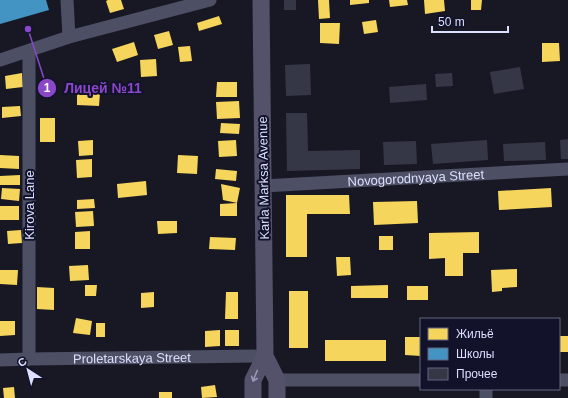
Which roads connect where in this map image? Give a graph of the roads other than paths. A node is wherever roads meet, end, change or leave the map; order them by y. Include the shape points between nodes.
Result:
1 (67, 0) edge
2 (210, 0) edge
3 (261, 0) edge
4 (69, 37) junction
5 (29, 51) junction
6 (0, 60) edge
7 (568, 169) edge
8 (263, 186) junction
9 (265, 356) junction
10 (29, 359) junction
11 (0, 360) edge
12 (277, 380) junction
13 (420, 380) edge
14 (253, 398) edge
15 (277, 398) edge

1 - 4 street
2 - 4 street
3 - 8 main road, Karla Marksa Avenue
4 - 5 street
5 - 6 street
5 - 10 street, Kirova Lane
7 - 8 street, Novogorodnyaya Street
8 - 9 main road, Karla Marksa Avenue
9 - 10 street, Proletarskaya Street
9 - 12 main road, Karla Marksa Avenue
9 -> 14 main road, Karla Marksa Avenue via 253,380
10 - 11 street, Proletarskaya Street
12 - 13 street
12 - 15 main road, Karla Marksa Avenue

